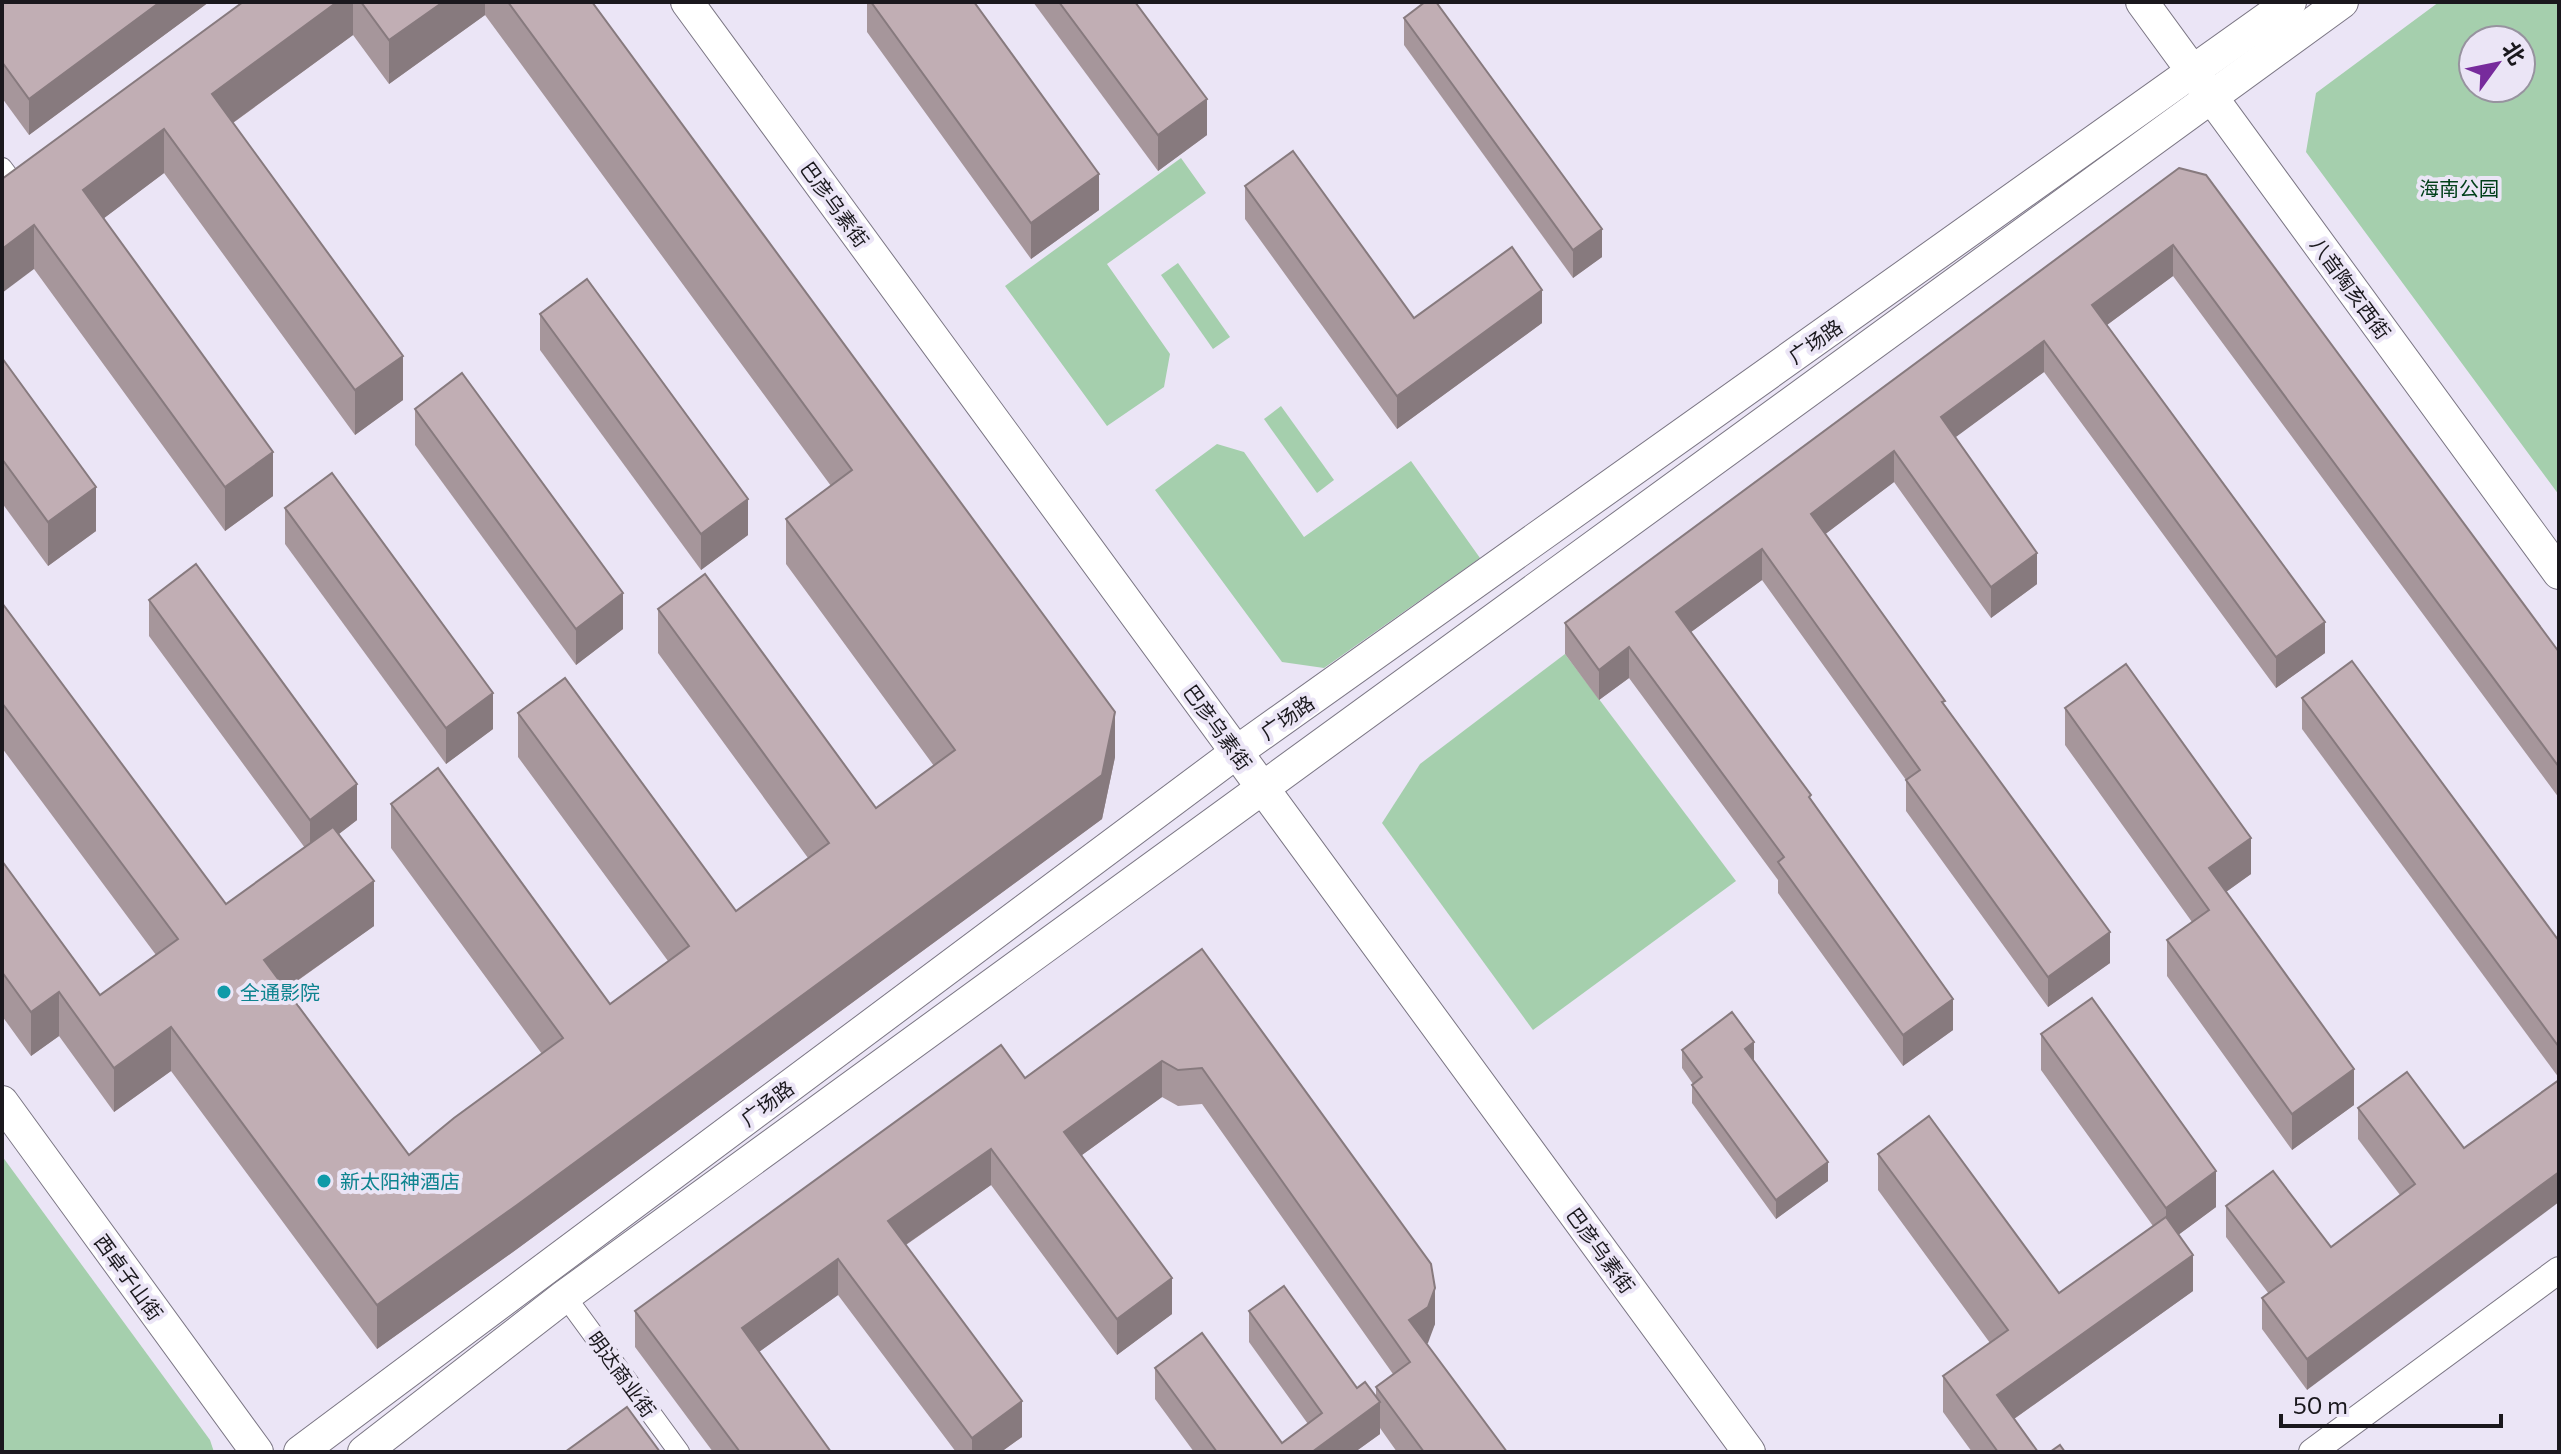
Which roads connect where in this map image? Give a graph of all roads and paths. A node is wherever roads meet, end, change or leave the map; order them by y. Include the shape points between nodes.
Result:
1 (687, 2) edge
2 (706, 2) edge
3 (2142, 2) edge
4 (2290, 2) edge
5 (2342, 2) edge
6 (2194, 72) junction
7 (2212, 98) junction
8 (2559, 573) edge
9 (1243, 748) junction
10 (1267, 782) junction
11 (2, 1102) edge
12 (2559, 1270) edge
13 (565, 1296) junction
14 (257, 1452) edge
15 (300, 1452) edge
16 (364, 1452) edge
17 (679, 1452) edge
18 (1749, 1452) edge
19 (1768, 1452) edge
20 (2312, 1452) edge

1 - 9 street, 巴彦乌素街
2 - 9 street, 巴彦乌素街
3 - 6 street, 八音陶亥西街
4 - 6 street, 广场路
5 - 7 street, 广场路
6 - 7 street, 八音陶亥西街
6 - 9 street, 广场路
7 - 8 street, 八音陶亥西街
7 - 10 street, 广场路
9 - 10 street, 巴彦乌素街
9 - 15 street, 广场路
10 - 13 street, 广场路
10 - 18 street, 巴彦乌素街
10 - 19 street, 巴彦乌素街
11 - 14 street, 西卓子山街
12 - 20 street
13 - 16 street, 广场路
13 - 17 street, 明达商业街

